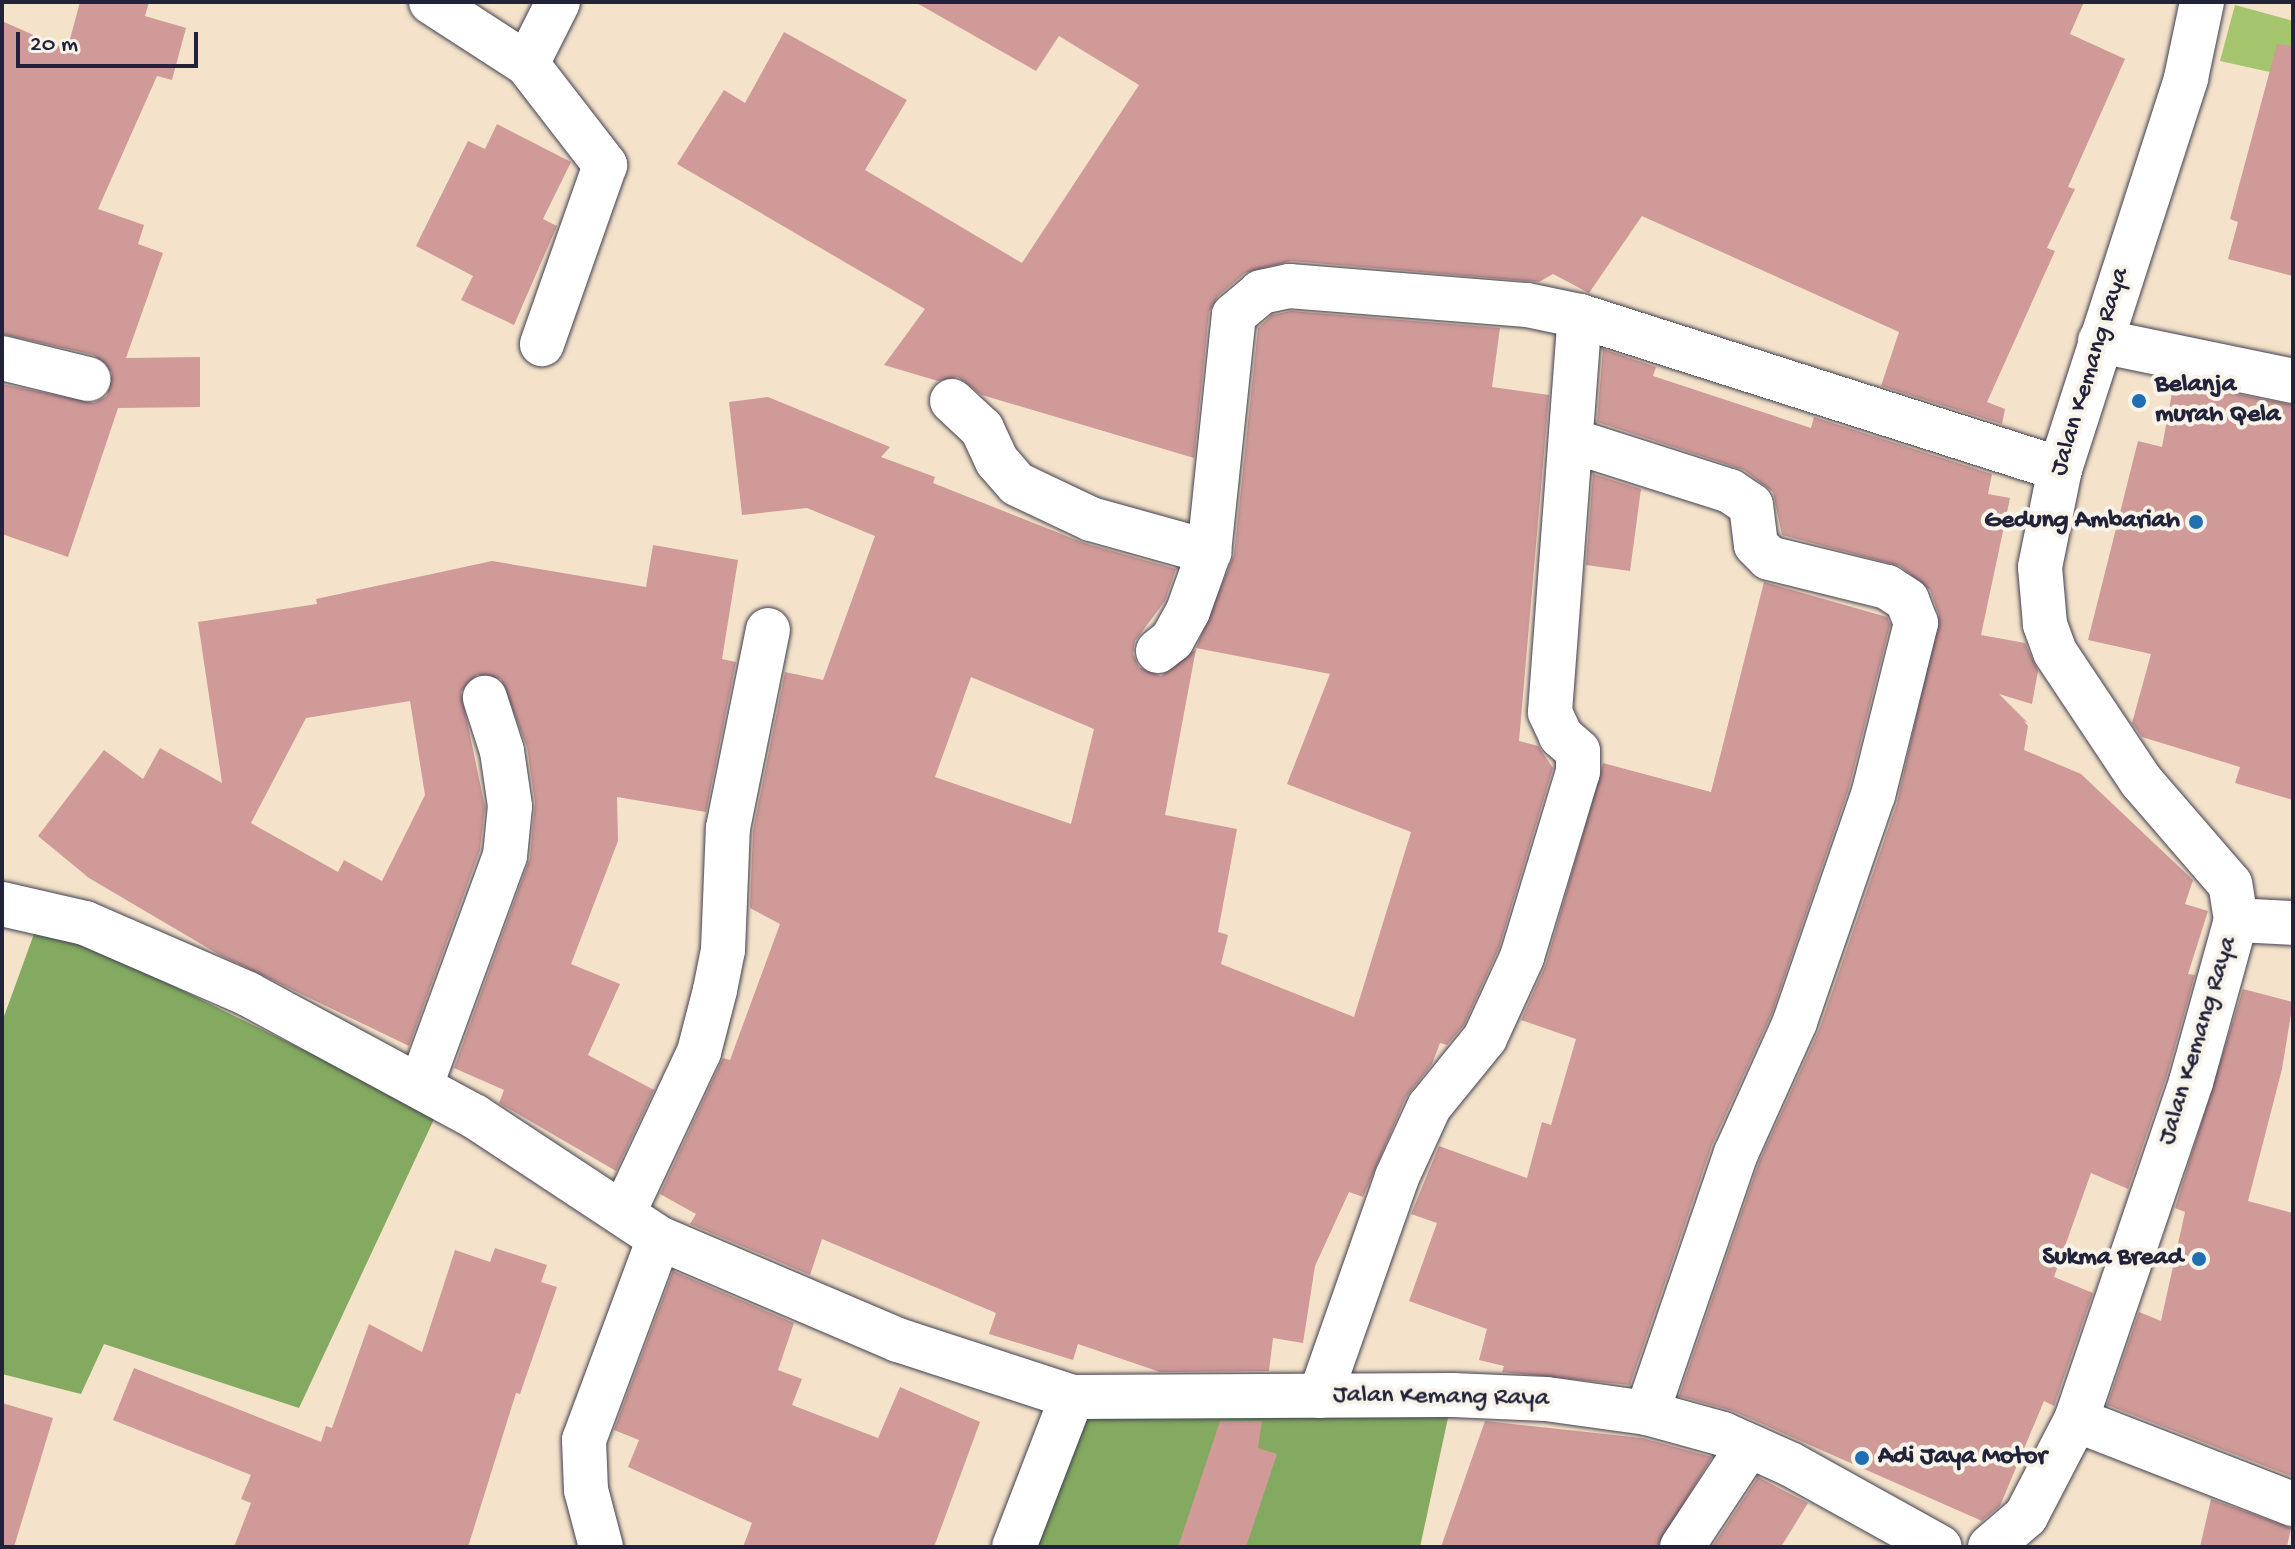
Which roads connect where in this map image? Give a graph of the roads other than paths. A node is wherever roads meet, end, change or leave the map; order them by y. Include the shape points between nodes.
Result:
1 (431, 2) edge
2 (558, 2) edge
3 (2202, 2) edge
4 (527, 64) junction
5 (1580, 316) junction
6 (2100, 341) junction
7 (542, 344) dead end
8 (2, 358) edge
9 (88, 379) dead end
10 (2293, 381) edge
11 (952, 401) dead end
12 (1573, 441) junction
13 (2060, 469) junction
14 (1209, 552) junction
15 (768, 630) dead end
16 (1158, 651) dead end
17 (485, 698) dead end
18 (3, 907) edge
19 (2236, 920) junction
20 (2293, 923) edge
21 (421, 1085) junction
22 (624, 1212) junction
23 (659, 1238) junction
24 (1320, 1396) junction
25 (1072, 1397) junction
26 (1647, 1413) junction
27 (2076, 1420) junction
28 (1748, 1447) junction
29 (2293, 1504) edge
30 (601, 1547) edge
31 (1014, 1547) edge
32 (1682, 1547) edge
33 (1940, 1547) edge
34 (1990, 1547) edge

1 - 4 street
2 - 4 street
3 - 6 street, Jalan Kemang Raya via 2186,78
4 - 7 street via 605,165
5 - 12 street
5 - 13 street
5 - 14 street via 1527,305 1289,286 1246,301 1234,315 1231,333
6 - 10 street
6 - 13 street, Jalan Kemang Raya
8 - 9 street
11 - 14 street via 982,429 997,461 1017,484 1091,519
12 - 24 street via 1550,712 1561,736 1578,751 1578,772 1522,957 1485,1038 1429,1107 1397,1177
12 - 26 street via 1730,491 1751,505 1756,545 1769,558 1887,587 1907,600 1916,623 1873,795 1795,1022 1736,1153
13 - 19 street, Jalan Kemang Raya via 2040,567 2045,624 2055,652 2141,781 2230,884
14 - 16 street via 1188,611 1172,640
15 - 22 street via 728,828 723,950 715,990 699,1052
17 - 21 street via 502,751 510,806 505,856
18 - 21 street, Jalan Kemang Raya via 85,923 154,950
19 - 20 street
19 - 27 street, Jalan Kemang Raya via 2191,1082
21 - 22 street, Jalan Kemang Raya
22 - 23 street, Jalan Kemang Raya
23 - 25 street, Jalan Kemang Raya via 871,1330
23 - 30 street via 584,1440 586,1490
24 - 25 street, Jalan Kemang Raya
24 - 26 street, Jalan Kemang Raya via 1546,1399
25 - 31 street
26 - 28 street, Jalan Kemang Raya
27 - 29 street
27 - 34 street, Jalan Kemang Raya via 2026,1516
28 - 32 street
28 - 33 street, Jalan Kemang Raya via 1790,1464

